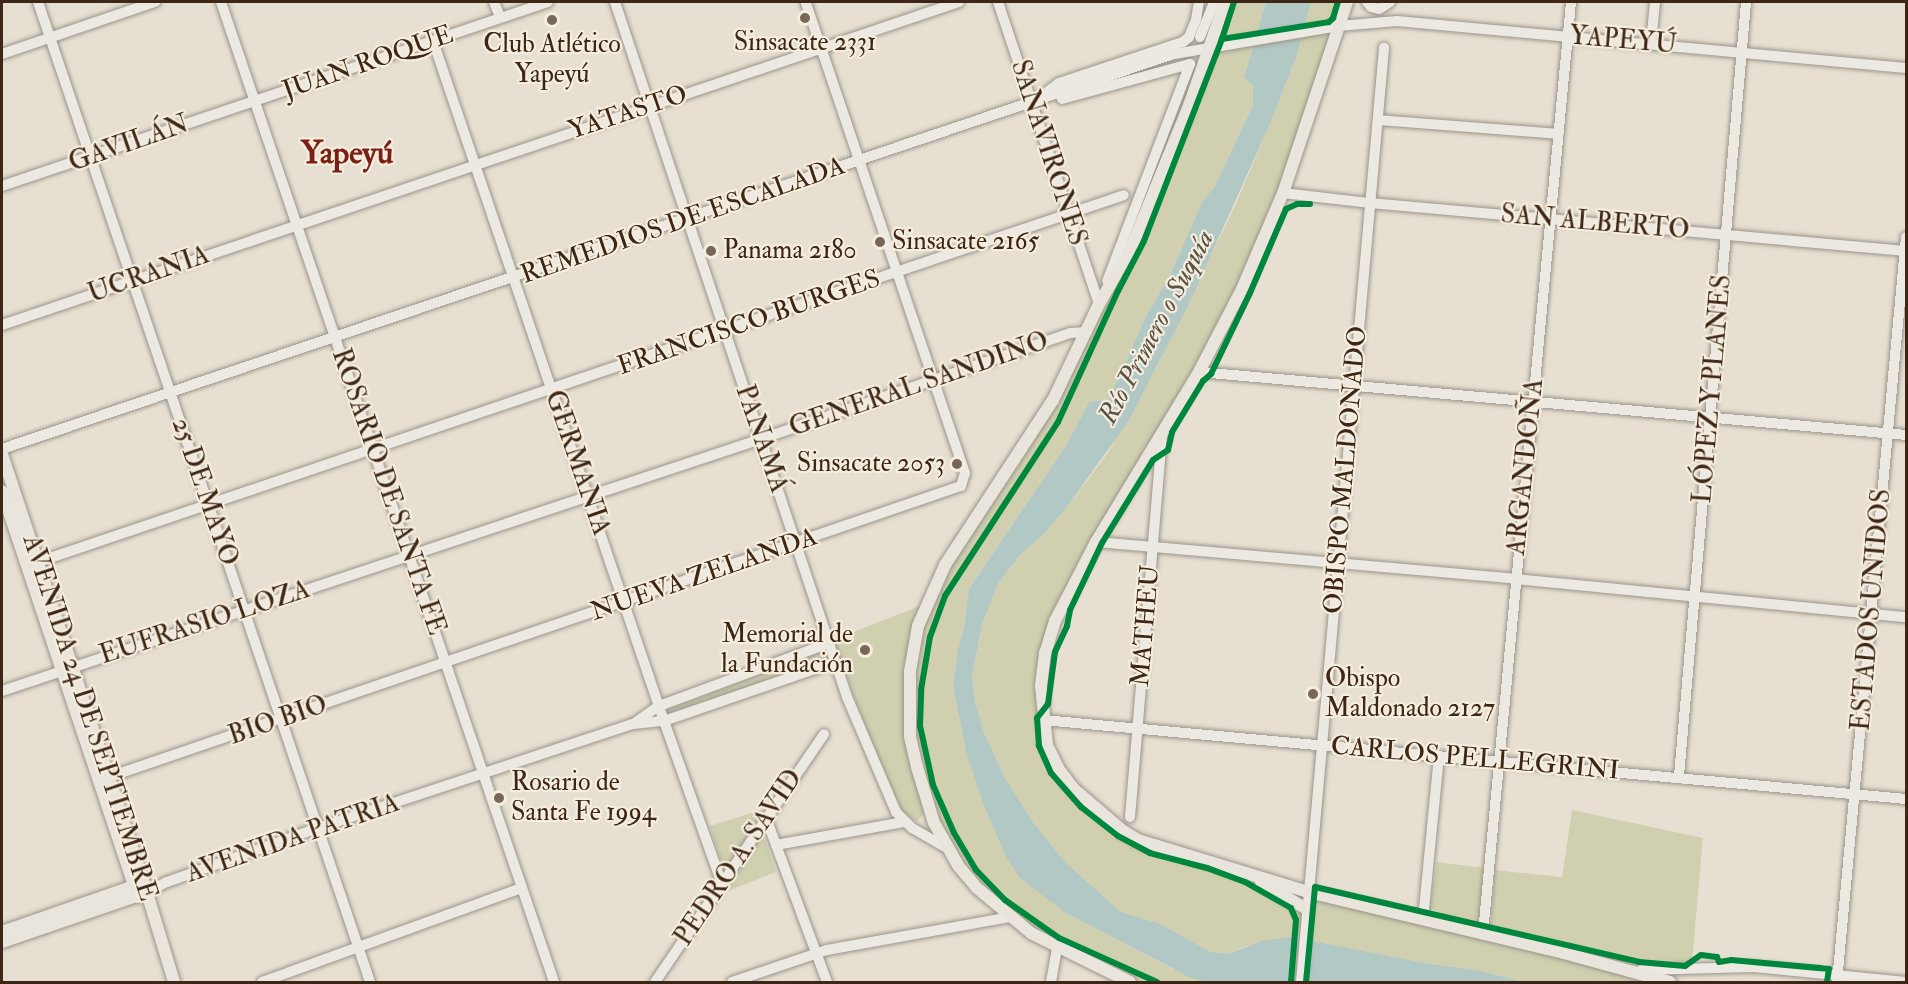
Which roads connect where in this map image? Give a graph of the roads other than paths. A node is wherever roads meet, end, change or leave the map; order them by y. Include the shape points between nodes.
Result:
1 (38, 2) edge
2 (155, 2) edge
3 (221, 2) edge
4 (494, 2) edge
5 (548, 2) edge
6 (615, 2) edge
7 (806, 2) edge
8 (959, 2) edge
9 (998, 2) edge
10 (1199, 2) edge
11 (1214, 2) edge
12 (1225, 2) edge
13 (1347, 2) edge
14 (1367, 2) edge
15 (1390, 2) edge
16 (1570, 2) edge
17 (1655, 2) edge
18 (1746, 2) edge
19 (500, 17) junction
20 (1339, 26) junction
21 (1321, 29) joint
22 (1568, 36) junction
23 (50, 37) junction
24 (1194, 37) junction
25 (432, 41) junction
26 (1651, 43) junction
27 (1213, 47) junction
28 (821, 48) junction
29 (1384, 48) dead end
30 (1741, 52) junction
31 (2, 54) edge
32 (1906, 68) edge
33 (255, 102) junction
34 (1031, 104) junction
35 (650, 106) junction
36 (1378, 120) junction
37 (1558, 134) junction
38 (91, 157) junction
39 (860, 161) junction
40 (475, 164) junction
41 (2, 186) edge
42 (1283, 193) junction
43 (1124, 195) dead end
44 (1370, 203) junction
45 (1068, 214) junction
46 (687, 219) junction
47 (1550, 219) junction
48 (297, 225) junction
49 (1726, 235) junction
50 (1906, 237) edge
51 (1906, 251) edge
52 (897, 273) junction
53 (514, 278) junction
54 (133, 280) junction
55 (1099, 304) junction
56 (2, 325) edge
57 (725, 331) junction
58 (1087, 332) junction
59 (336, 338) junction
60 (1199, 372) junction
61 (933, 379) junction
62 (1353, 387) junction
63 (552, 390) junction
64 (171, 394) junction
65 (1532, 403) junction
66 (1710, 418) junction
67 (1888, 434) junction
68 (1162, 435) junction
69 (1906, 435) edge
70 (761, 439) junction
71 (374, 450) junction
72 (2, 452) edge
73 (2, 491) edge
74 (589, 496) junction
75 (9, 505) edge
76 (209, 506) junction
77 (1096, 542) junction
78 (796, 543) junction
79 (1153, 547) junction
80 (410, 556) junction
81 (38, 562) junction
82 (1338, 564) junction
83 (1515, 579) junction
84 (1695, 597) junction
85 (625, 602) junction
86 (244, 611) junction
87 (1872, 614) junction
88 (1906, 617) edge
89 (829, 643) junction
90 (835, 662) junction
91 (446, 663) junction
92 (66, 668) junction
93 (2, 691) edge
94 (659, 706) junction
95 (281, 720) junction
96 (1043, 720) junction
97 (664, 721) junction
98 (633, 724) junction
99 (1138, 728) junction
100 (824, 734) dead end
101 (1321, 745) junction
102 (1439, 757) junction
103 (1498, 761) junction
104 (483, 774) junction
105 (1679, 776) junction
106 (109, 777) junction
107 (1855, 794) junction
108 (1906, 799) edge
109 (1130, 817) dead end
110 (766, 818) junction
111 (904, 822) junction
112 (318, 828) junction
113 (776, 845) junction
114 (947, 848) junction
115 (1241, 873) junction
116 (722, 884) junction
117 (522, 888) junction
118 (141, 890) junction
119 (1308, 892) junction
120 (1307, 909) junction
121 (1011, 917) junction
122 (1424, 919) junction
123 (2, 932) edge
124 (1483, 933) junction
125 (2, 942) edge
126 (358, 948) junction
127 (1057, 948) junction
128 (816, 953) junction
129 (1626, 969) junction
130 (1843, 979) edge
131 (174, 982) edge
132 (262, 982) edge
133 (370, 982) edge
134 (554, 982) edge
135 (655, 982) edge
136 (732, 982) edge
137 (827, 982) edge
138 (1051, 982) edge
139 (1130, 982) edge
140 (1301, 982) edge
141 (1670, 982) edge
142 (1906, 982) edge

1 - 23 street, 25 DE MAYO
2 - 23 street
3 - 33 street, ROSARIO DE SANTA FE
4 - 19 street
5 - 19 street, JUAN ROQUE
6 - 35 street, PANAMÁ
7 - 28 street
8 - 28 street, YATASTO
9 - 34 street, SANAVIRONES
10 - 24 street
11 - 24 street
12 - 27 main road
13 - 20 main road
14 - 15 street via 1379,9
16 - 22 street, ARGANDOÑA
17 - 26 street
18 - 30 street, LÓPEZ Y PLANES
19 - 25 street, JUAN ROQUE
20 - 21 street, YAPEYÚ
20 - 22 street, YAPEYÚ via 1397,21
20 - 42 main road
21 - 27 street, REMEDIOS DE ESCALADA
22 - 26 street, YAPEYÚ
22 - 37 street, ARGANDOÑA
23 - 31 street
23 - 38 street, 25 DE MAYO
24 - 34 street, REMEDIOS DE ESCALADA via 1059,83
25 - 33 street, JUAN ROQUE
25 - 40 street, GERMANIA
26 - 30 street, YAPEYÚ
27 - 34 street, REMEDIOS DE ESCALADA via 1161,58
27 - 55 main road via 1132,246
28 - 35 street, YATASTO
28 - 39 street
29 - 36 street, OBISPO MALDONADO
30 - 32 street, YAPEYÚ
30 - 49 street, LÓPEZ Y PLANES
33 - 38 street, GAVILÁN
33 - 48 street, ROSARIO DE SANTA FE
34 - 39 street, REMEDIOS DE ESCALADA
34 - 45 street, SANAVIRONES
34 - 55 street, REMEDIOS DE ESCALADA via 1056,101 1190,64
35 - 40 street, YATASTO
35 - 46 street, PANAMÁ
36 - 37 street
36 - 44 street, OBISPO MALDONADO
37 - 47 street, ARGANDOÑA
38 - 41 street, GAVILÁN
38 - 54 street, 25 DE MAYO
39 - 46 street, REMEDIOS DE ESCALADA
39 - 52 street
40 - 48 street, YATASTO
40 - 53 street, GERMANIA
42 - 44 street, SAN ALBERTO
42 - 60 main road via 1242,289
43 - 45 street, FRANCISCO BURGES
44 - 47 street, SAN ALBERTO
44 - 62 street, OBISPO MALDONADO
45 - 52 street, FRANCISCO BURGES
45 - 55 street, SANAVIRONES
46 - 53 street, REMEDIOS DE ESCALADA
46 - 57 street, PANAMÁ
47 - 49 street, SAN ALBERTO
47 - 65 street, ARGANDOÑA
48 - 54 street, UCRANIA
48 - 59 street, ROSARIO DE SANTA FE
49 - 51 street, SAN ALBERTO
49 - 66 street, LÓPEZ Y PLANES
50 - 51 street, ESTADOS UNIDOS
51 - 67 street, ESTADOS UNIDOS
52 - 57 street, FRANCISCO BURGES
52 - 61 street
53 - 59 street, REMEDIOS DE ESCALADA
53 - 63 street, GERMANIA
54 - 56 street, UCRANIA
54 - 64 street, 25 DE MAYO
55 - 58 main road
57 - 63 street, FRANCISCO BURGES
57 - 70 street, PANAMÁ
58 - 61 street, GENERAL SANDINO via 1070,333
58 - 114 main road via 1053,400 945,565 918,626 910,671 910,736 924,795
59 - 64 street, REMEDIOS DE ESCALADA
59 - 71 street, ROSARIO DE SANTA FE
60 - 62 street
60 - 68 main road
61 - 70 street, GENERAL SANDINO
61 - 78 street, NUEVA ZELANDA via 964,473 961,486
62 - 65 street
62 - 82 street, OBISPO MALDONADO
63 - 71 street, FRANCISCO BURGES
63 - 74 street, GERMANIA
64 - 72 street, REMEDIOS DE ESCALADA
64 - 76 street, 25 DE MAYO
65 - 66 street
65 - 83 street, ARGANDOÑA
66 - 67 street
66 - 84 street, LÓPEZ Y PLANES
67 - 69 street
67 - 87 street, ESTADOS UNIDOS
68 - 77 main road
68 - 79 street, MATHEU
70 - 74 street, GENERAL SANDINO
70 - 78 street, PANAMÁ
71 - 76 street, FRANCISCO BURGES
71 - 80 street, ROSARIO DE SANTA FE
72 - 75 main road, AVENIDA 24 DE SEPTIEMBRE
73 - 75 main road, AVENIDA 24 DE SEPTIEMBRE
74 - 80 street, GENERAL SANDINO
74 - 85 street, GERMANIA
75 - 81 main road, AVENIDA 24 DE SEPTIEMBRE
75 - 92 main road, AVENIDA 24 DE SEPTIEMBRE
76 - 81 street, FRANCISCO BURGES
76 - 86 street, 25 DE MAYO
77 - 79 street
77 - 96 main road via 1048,639 1041,686
78 - 85 street, NUEVA ZELANDA
78 - 89 street, PANAMÁ
79 - 82 street
79 - 99 street, MATHEU
80 - 86 street, EUFRASIO LOZA
80 - 91 street, ROSARIO DE SANTA FE
81 - 92 main road, AVENIDA 24 DE SEPTIEMBRE
82 - 83 street
82 - 101 street, OBISPO MALDONADO
83 - 84 street
83 - 103 street, ARGANDOÑA
84 - 87 street
84 - 105 street, LÓPEZ Y PLANES
85 - 91 street, NUEVA ZELANDA
85 - 94 street, GERMANIA
86 - 92 street, EUFRASIO LOZA
86 - 95 street, 25 DE MAYO
87 - 88 street
87 - 107 street, ESTADOS UNIDOS
89 - 90 street, PANAMÁ
89 - 94 street
90 - 97 street
90 - 111 street, PANAMÁ via 890,801
91 - 95 street, BIO BIO
91 - 104 street, ROSARIO DE SANTA FE
92 - 93 street, EUFRASIO LOZA
92 - 106 main road, AVENIDA 24 DE SEPTIEMBRE
92 - 118 main road, AVENIDA 24 DE SEPTIEMBRE via 130,872
94 - 97 street, GERMANIA
94 - 98 street
95 - 106 street, BIO BIO
95 - 112 street, 25 DE MAYO
96 - 99 street, CARLOS PELLEGRINI
96 - 115 main road via 1047,745 1062,775 1124,831 1138,840
97 - 98 street
97 - 116 street, GERMANIA
98 - 104 street, AVENIDA PATRIA
99 - 101 street, CARLOS PELLEGRINI
99 - 109 street, MATHEU
100 - 110 street, PEDRO A. SAVID
101 - 102 street, CARLOS PELLEGRINI
101 - 119 street, OBISPO MALDONADO
102 - 103 street, CARLOS PELLEGRINI
102 - 122 street
103 - 105 street, CARLOS PELLEGRINI
103 - 124 street, ARGANDOÑA
104 - 112 street, AVENIDA PATRIA
104 - 117 street, ROSARIO DE SANTA FE
105 - 107 street, CARLOS PELLEGRINI
106 - 118 main road, AVENIDA 24 DE SEPTIEMBRE
107 - 108 street, CARLOS PELLEGRINI
107 - 130 street, ESTADOS UNIDOS
110 - 113 street
110 - 116 street, PEDRO A. SAVID
111 - 113 street
111 - 114 street, PANAMÁ
112 - 118 street, AVENIDA PATRIA
112 - 126 street, 25 DE MAYO
113 - 128 street
114 - 121 main road via 978,888
115 - 119 main road
115 - 120 main road
116 - 135 street, PEDRO A. SAVID
117 - 126 street
117 - 134 street, ROSARIO DE SANTA FE
118 - 123 main road, AVENIDA PATRIA
118 - 125 main road, AVENIDA PATRIA
118 - 131 main road, AVENIDA 24 DE SEPTIEMBRE
119 - 120 street, OBISPO MALDONADO
119 - 122 main road
120 - 140 street, OBISPO MALDONADO
121 - 127 main road
121 - 128 street
122 - 124 main road
124 - 129 main road
126 - 132 street
126 - 133 street, 25 DE MAYO
127 - 138 street
127 - 139 main road
128 - 136 street
128 - 137 street
129 - 130 street via 1655,972 1744,966
129 - 141 main road
130 - 142 street

